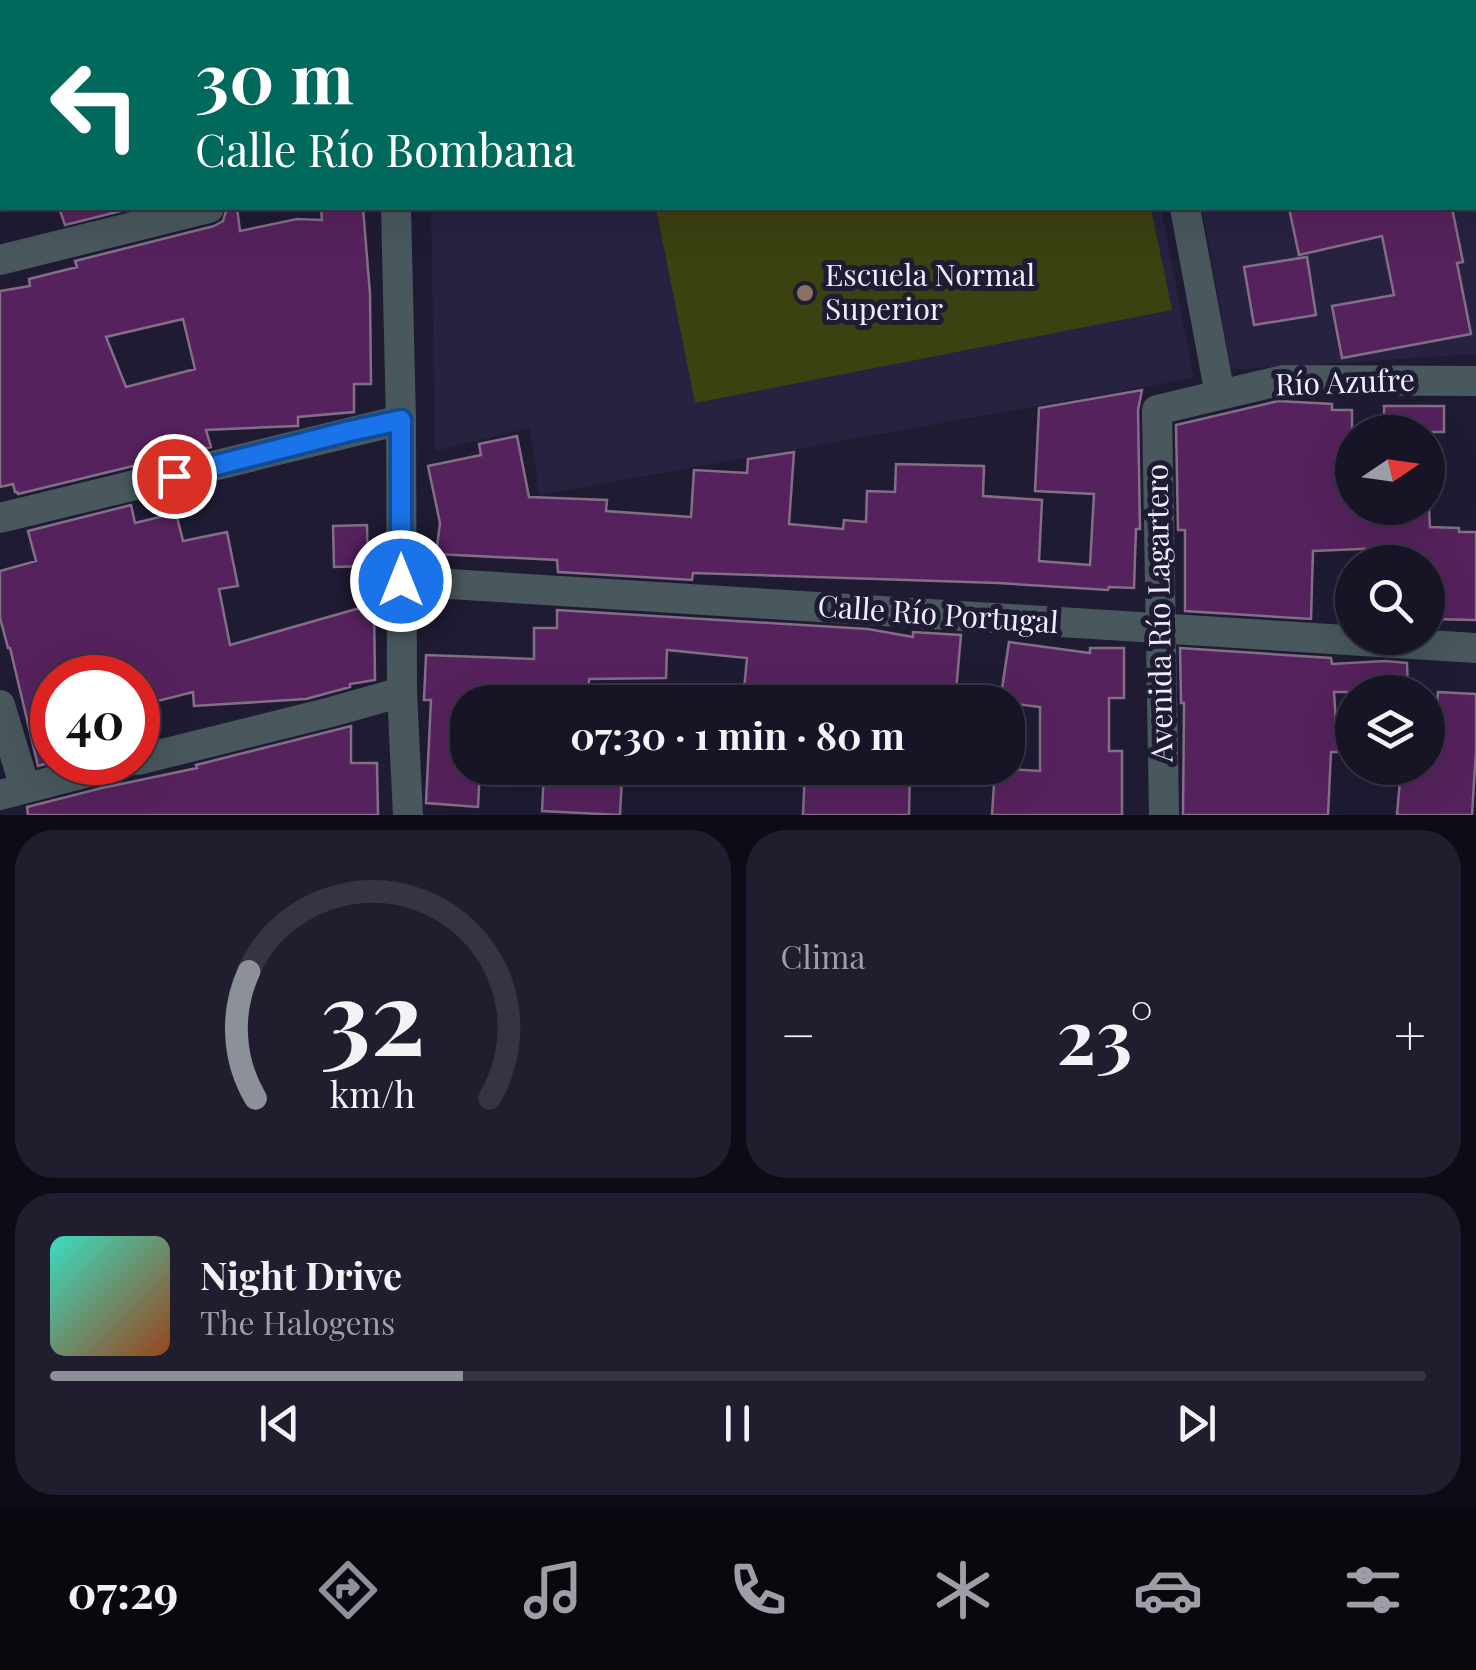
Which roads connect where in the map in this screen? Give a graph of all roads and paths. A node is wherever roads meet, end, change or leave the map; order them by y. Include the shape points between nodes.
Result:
1 (201, 210) edge
2 (396, 210) edge
3 (1185, 210) edge
4 (0, 260) edge
5 (1476, 381) edge
6 (1220, 395) junction
7 (1157, 410) joint
8 (401, 420) junction
9 (0, 518) edge
10 (401, 581) junction
11 (1161, 628) junction
12 (1476, 648) edge
13 (402, 692) junction
14 (0, 706) edge
15 (160, 755) edge
16 (12, 791) edge
17 (408, 815) edge
18 (1164, 815) edge

1 - 4 street
2 - 8 street
3 - 6 street
5 - 6 street, Río Azufre via 1282,380
6 - 7 street, Río Azufre
7 - 11 street, Avenida Río Lagartero
8 - 9 street
8 - 10 street
10 - 11 street, Calle Río Portugal
10 - 13 street
11 - 12 street, Calle Río Portugal
11 - 18 street, Avenida Río Lagartero
13 - 15 street
13 - 17 street
14 - 16 street

